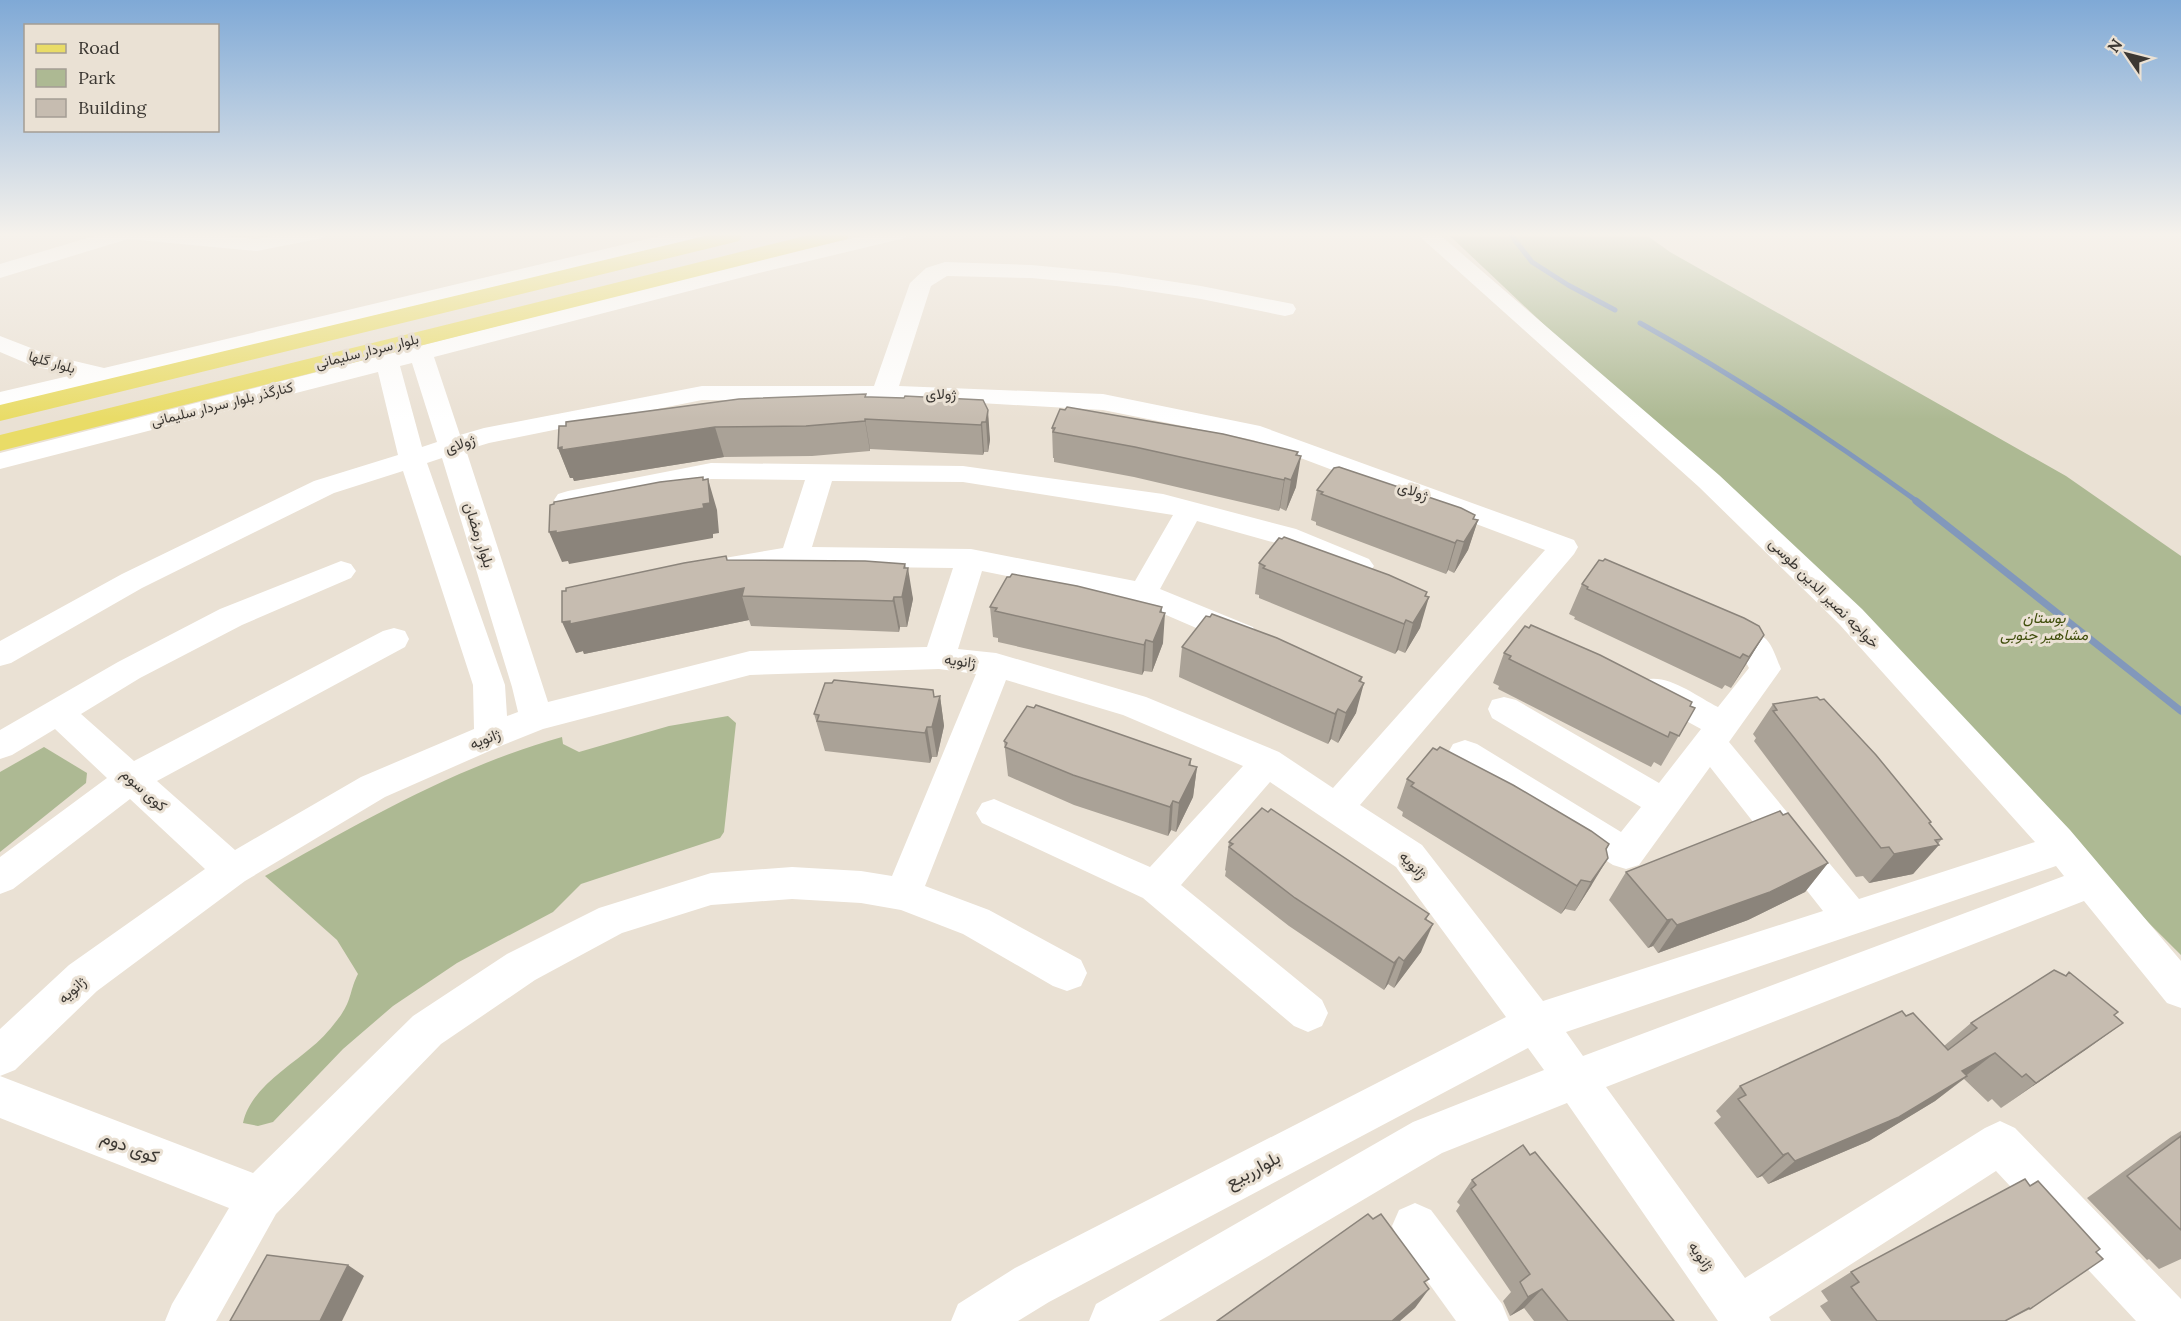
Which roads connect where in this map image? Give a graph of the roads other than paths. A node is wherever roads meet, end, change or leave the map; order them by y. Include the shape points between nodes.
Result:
1 (439, 296) edge
2 (487, 296) edge
3 (592, 296) edge
4 (643, 296) edge
5 (917, 296) edge
6 (1225, 296) edge
7 (1497, 296) edge
8 (1284, 309) dead end
9 (380, 310) junction
10 (286, 331) junction
11 (333, 333) junction
12 (0, 343) edge
13 (422, 352) junction
14 (387, 361) junction
15 (105, 375) junction
16 (884, 394) junction
17 (0, 400) edge
18 (0, 413) edge
19 (0, 443) edge
20 (451, 447) junction
21 (412, 459) junction
22 (0, 461) edge
23 (821, 472) junction
24 (568, 500) edge
25 (1189, 510) junction
26 (795, 556) junction
27 (971, 559) junction
28 (341, 571) dead end
29 (691, 571) edge
30 (1379, 574) edge
31 (1143, 593) junction
32 (1697, 616) edge
33 (394, 639) dead end
34 (1262, 643) edge
35 (0, 655) edge
36 (939, 658) junction
37 (996, 665) junction
38 (1631, 676) edge
39 (1504, 709) dead end
40 (56, 711) junction
41 (515, 733) junction
42 (1717, 734) junction
43 (0, 746) edge
44 (1465, 753) dead end
45 (1267, 762) junction
46 (131, 779) junction
47 (1664, 803) junction
48 (1337, 808) junction
49 (994, 813) dead end
50 (2062, 848) junction
51 (232, 870) junction
52 (0, 878) edge
53 (2091, 882) junction
54 (1156, 887) junction
55 (903, 894) junction
56 (1851, 917) junction
57 (1067, 973) dead end
58 (2181, 990) edge
59 (1308, 1013) dead end
60 (1535, 1023) junction
61 (0, 1056) edge
62 (1575, 1079) junction
63 (0, 1097) edge
64 (260, 1198) junction
65 (1415, 1226) dead end
66 (1743, 1315) edge
67 (986, 1318) edge
68 (189, 1321) edge
69 (1113, 1321) edge
70 (1485, 1321) edge
71 (2169, 1321) edge

1 - 9 street
2 - 11 main road, بلوار سردار سلیمانی
3 - 19 main road, بلوار سردار سلیمانی
4 - 13 street, کنارگذر بلوار سردار سلیمانی
5 - 16 street
6 - 8 street
7 - 50 street, خواجه نصیر الدین طوسی via 1709,481 1851,617
9 - 10 street
9 - 11 street
10 - 11 street
10 - 15 street
11 - 18 main road, بلوار سردار سلیمانی
12 - 15 street, بلوار گلها via 42,361
13 - 14 street, کنارگذر بلوار سردار سلیمانی
13 - 20 street, بلوار رمضان
14 - 21 street
14 - 22 street, کنارگذر بلوار سردار سلیمانی
15 - 17 street
16 - 20 street, ژولای via 702,393 484,436
16 - 48 street, ژولای via 1102,402 1260,434 1564,546
20 - 21 street, ژولای
20 - 41 street, بلوار رمضان via 528,687
21 - 35 street, ژولای via 324,487 132,581
21 - 41 street via 489,685
23 - 24 street via 711,471
23 - 25 street via 963,474
23 - 26 street
25 - 30 street via 1286,536
25 - 31 street
26 - 27 street
26 - 29 street
27 - 31 street
27 - 36 street
28 - 40 street via 231,617
31 - 34 street
32 - 42 street via 1756,648 1765,669
33 - 46 street
36 - 37 street, ژانویه
36 - 41 street, ژانویه via 750,663
37 - 45 street, ژانویه via 1134,706
37 - 55 street
38 - 42 street
39 - 47 street
40 - 43 street
40 - 46 street, کوی سوم
41 - 51 street, ژانویه via 373,787
42 - 47 street
42 - 56 street
44 - 47 street via 1626,854
45 - 48 street, ژانویه
45 - 54 street
46 - 51 street, کوی سوم
46 - 52 street
48 - 60 street, ژانویه via 1409,856
49 - 54 street
50 - 53 street, خواجه نصیر الدین طوسی
50 - 56 street, بلوارربیع
51 - 61 street, ژانویه via 83,978
53 - 58 street, خواجه نصیر الدین طوسی
53 - 62 street
54 - 59 street
55 - 57 street via 976,922
55 - 64 street via 792,883 711,889 612,920 521,967 427,1030
56 - 60 street, بلوارربیع
60 - 62 street, ژانویه
60 - 67 street, بلوارربیع via 1032,1285
62 - 66 street, ژانویه
62 - 69 street via 1428,1137
63 - 64 street, کوی دوم
64 - 68 street
65 - 70 street
66 - 71 street via 2000,1143

